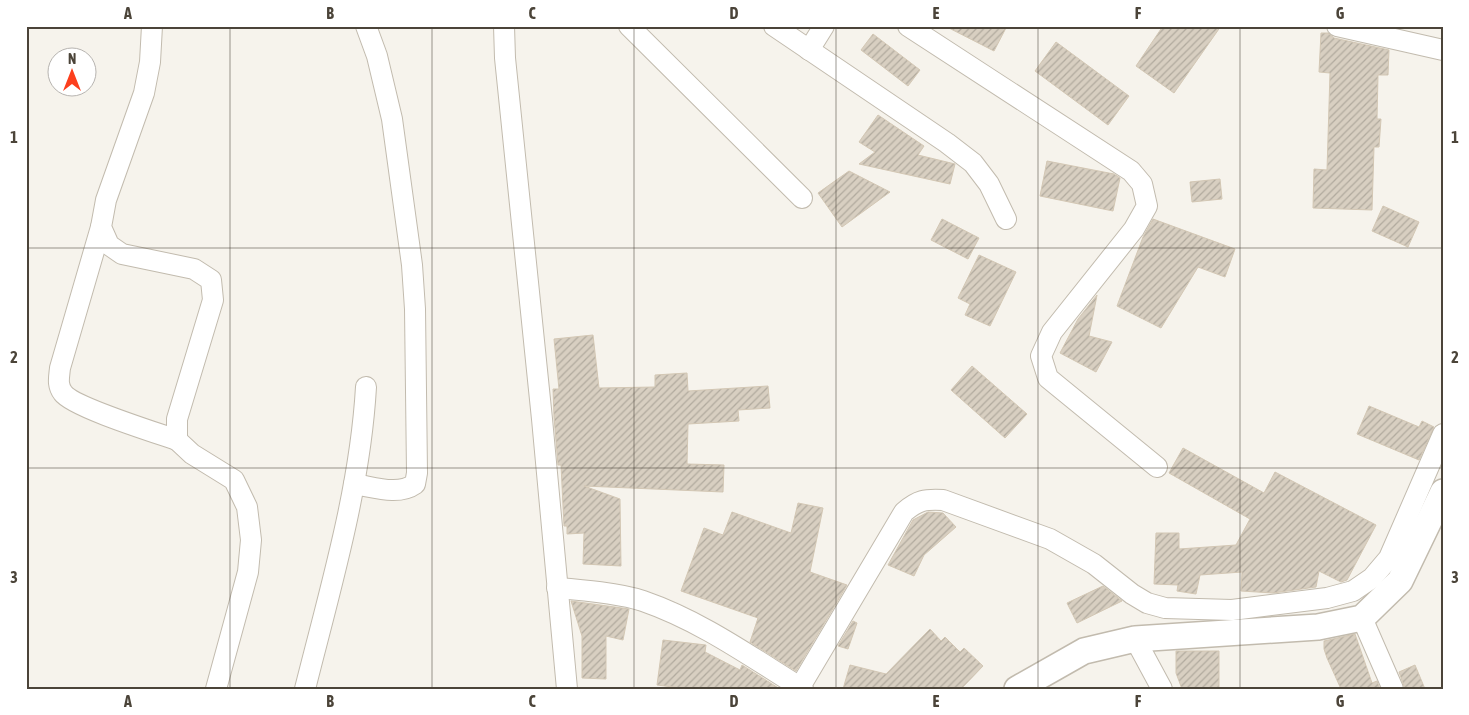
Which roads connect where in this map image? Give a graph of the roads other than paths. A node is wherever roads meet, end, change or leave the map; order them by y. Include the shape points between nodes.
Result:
1 (152, 26) edge
2 (366, 26) edge
3 (504, 26) edge
4 (629, 26) edge
5 (774, 26) edge
6 (824, 26) edge
7 (908, 26) edge
8 (1338, 26) edge
9 (1378, 31) edge
10 (809, 50) junction
11 (1443, 50) edge
12 (802, 198) dead end
13 (1006, 220) dead end
14 (100, 227) junction
15 (366, 387) dead end
16 (1443, 434) edge
17 (177, 440) junction
18 (1157, 467) dead end
19 (354, 484) junction
20 (1443, 492) edge
21 (1435, 528) edge
22 (557, 588) junction
23 (1362, 618) junction
24 (1135, 638) junction
25 (801, 688) edge
26 (216, 689) edge
27 (305, 689) edge
28 (567, 689) edge
29 (1017, 689) edge
30 (1162, 689) edge
31 (1393, 689) edge

1 - 14 street via 144,93 106,200
2 - 19 street via 377,56 392,119 412,264 417,473 415,484 407,490
3 - 22 street
4 - 12 street
5 - 10 street
6 - 10 street
7 - 18 street via 1131,171 1142,184 1147,206 1134,229 1052,332 1041,356 1048,378
8 - 9 street
9 - 11 street
10 - 13 street via 973,163 989,184
14 - 17 street via 109,244 122,254 194,269 212,280 213,300 177,419
14 - 17 street via 58,384 64,395 79,405
15 - 19 street via 364,425
16 - 25 street via 1389,558 1372,578 1353,590 1327,598 1232,610 1165,608 1132,594 1094,564 1050,539 943,500 928,499 915,503 904,512
17 - 26 street via 192,454 234,480 247,507 251,540 248,572
19 - 27 street
20 - 21 street
21 - 23 street via 1400,581
22 - 25 street via 641,600 709,631
22 - 28 street
23 - 24 street via 1318,627
23 - 31 street
24 - 29 street via 1084,652
24 - 30 street

